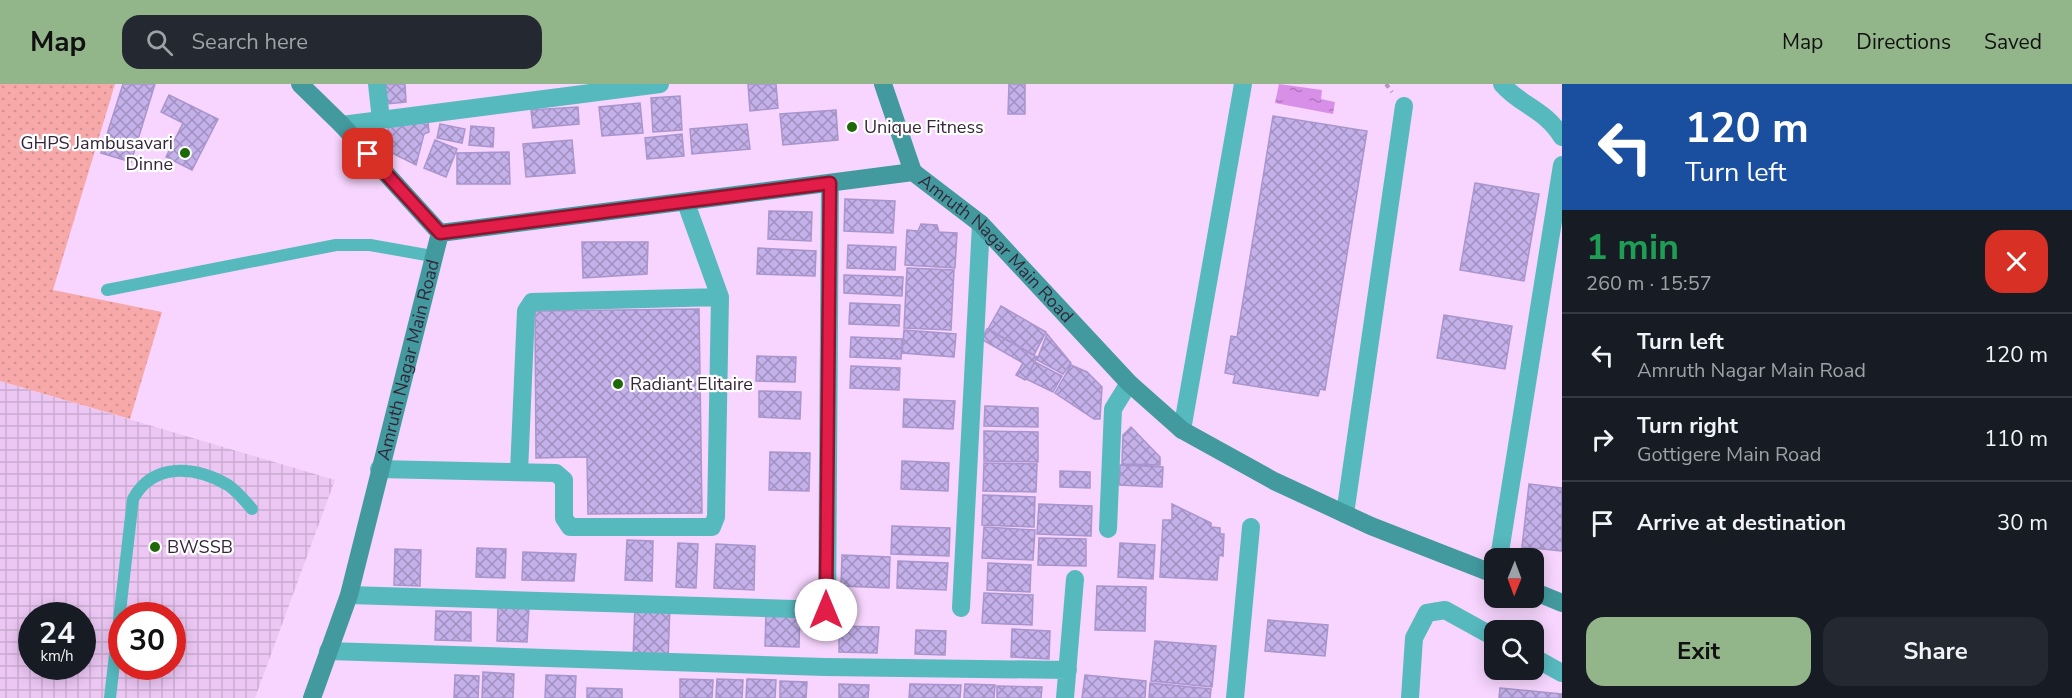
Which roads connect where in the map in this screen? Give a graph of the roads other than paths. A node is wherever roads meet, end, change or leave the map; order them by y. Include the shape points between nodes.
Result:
1 (300, 84) edge
2 (377, 84) edge
3 (660, 84) edge
4 (883, 84) edge
5 (1243, 84) edge
6 (1502, 84) edge
7 (1404, 106) dead end
8 (381, 120) junction
9 (342, 125) junction
10 (1562, 136) edge
11 (1562, 165) edge
12 (913, 172) junction
13 (830, 183) junction
14 (686, 203) junction
15 (981, 224) junction
16 (440, 233) junction
17 (432, 256) junction
18 (107, 290) dead end
19 (720, 297) junction
20 (1129, 383) junction
21 (1182, 430) junction
22 (379, 469) junction
23 (519, 472) junction
24 (252, 508) dead end
25 (1345, 514) junction
26 (1251, 527) dead end
27 (1108, 529) dead end
28 (1502, 548) edge
29 (1484, 570) edge
30 (1075, 579) dead end
31 (349, 595) junction
32 (1544, 596) edge
33 (1562, 603) edge
34 (961, 608) dead end
35 (1484, 631) edge
36 (328, 651) junction
37 (1544, 663) edge
38 (1068, 670) junction
39 (1562, 673) edge
40 (110, 698) edge
41 (312, 698) edge
42 (1065, 698) edge
43 (1235, 698) edge
44 (1410, 698) edge

1 - 9 main road
2 - 8 street
3 - 8 street
4 - 12 main road
5 - 21 street
6 - 10 street via 1513,97 1537,109
7 - 25 street
8 - 9 street
9 - 16 main road
11 - 28 street
12 - 13 main road, Amruth Nagar Main Road
12 - 15 main road, Amruth Nagar Main Road
13 - 14 main road, Amruth Nagar Main Road
13 - 31 street via 826,610
14 - 16 main road, Amruth Nagar Main Road
14 - 19 street
15 - 20 main road, Amruth Nagar Main Road
15 - 34 street
16 - 17 main road, Amruth Nagar Main Road
17 - 18 lane via 370,245 336,245
17 - 22 main road, Amruth Nagar Main Road
19 - 23 street via 532,302 526,311
19 - 23 street via 716,518 712,527 575,528 567,525 564,518 562,475
20 - 21 main road, Amruth Nagar Main Road
20 - 27 street via 1113,409
21 - 25 main road, Amruth Nagar Main Road
22 - 23 street
22 - 31 main road, Amruth Nagar Main Road
24 - 40 lane via 230,486 207,476 176,470 153,475 139,487 133,499
25 - 29 main road, Amruth Nagar Main Road
26 - 43 street
30 - 38 street
31 - 36 main road, Amruth Nagar Main Road
32 - 33 main road
35 - 44 street via 1445,610 1427,613 1414,638
36 - 38 street via 825,667
36 - 41 main road, Amruth Nagar Main Road
37 - 39 street
38 - 42 street

